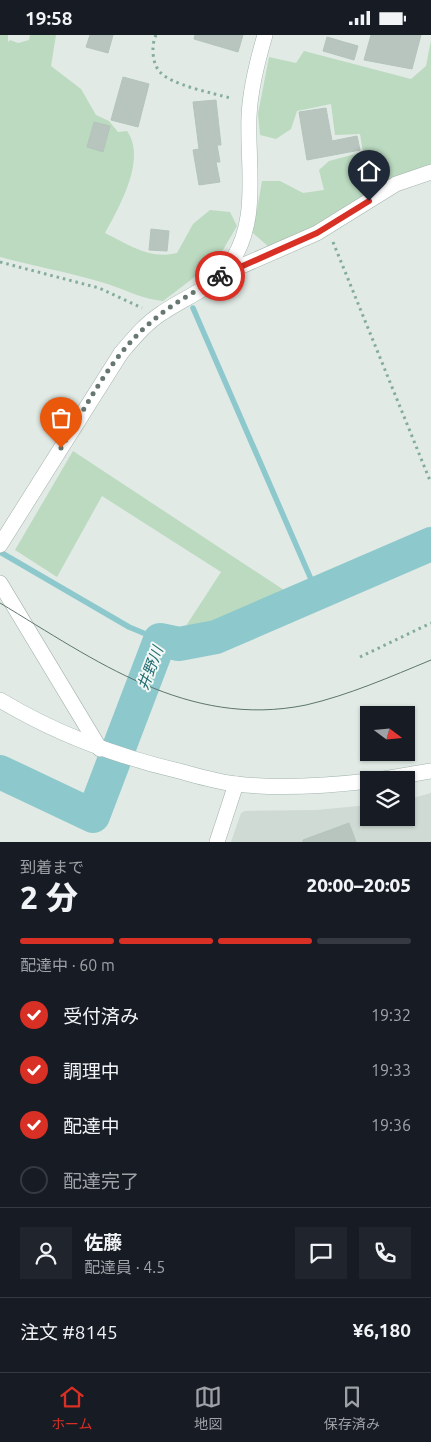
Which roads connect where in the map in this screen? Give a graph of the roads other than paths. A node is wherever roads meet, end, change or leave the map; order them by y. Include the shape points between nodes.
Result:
1 (265, 35) edge
2 (431, 172) edge
3 (221, 275) junction
4 (0, 545) edge
5 (0, 583) edge
6 (0, 700) edge
7 (100, 749) junction
8 (431, 771) edge
9 (415, 774) edge
10 (360, 782) edge
11 (236, 784) junction
12 (216, 842) edge

1 - 3 street via 256,67 249,116 251,207 236,252
2 - 3 street via 396,184 327,228
3 - 4 street via 155,319 122,353
5 - 7 street
6 - 7 street via 57,732
7 - 11 street
8 - 9 street
10 - 11 street via 318,785
11 - 12 street

